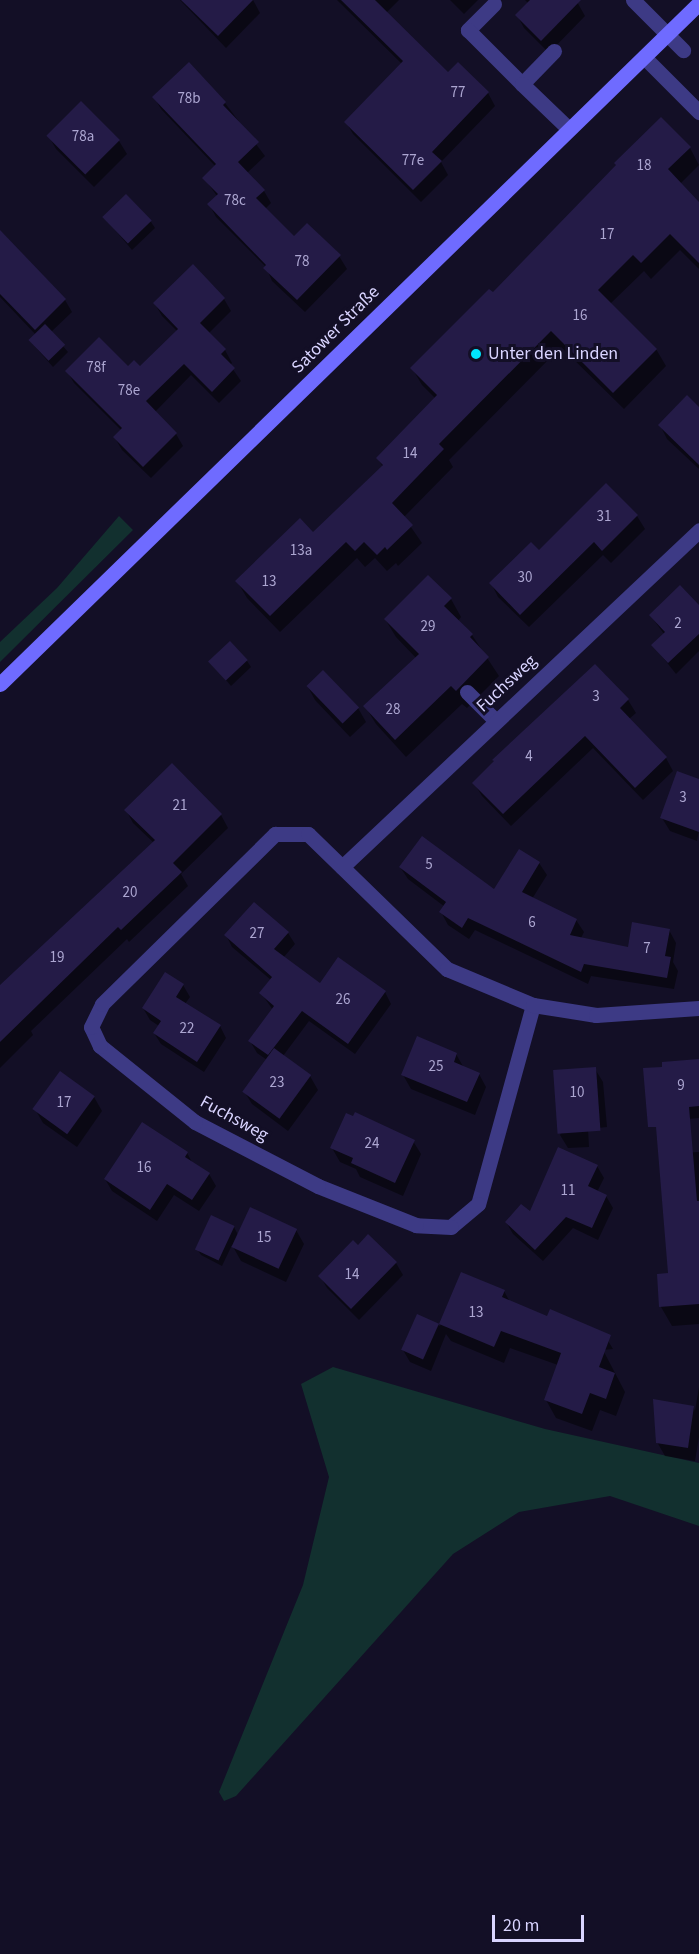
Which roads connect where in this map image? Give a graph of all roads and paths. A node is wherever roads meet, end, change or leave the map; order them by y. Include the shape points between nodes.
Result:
1 (633, 0) edge
2 (699, 3) edge
3 (494, 4) dead end
4 (667, 34) junction
5 (683, 50) dead end
6 (554, 51) dead end
7 (644, 57) junction
8 (522, 84) junction
9 (699, 112) edge
10 (569, 129) junction
11 (699, 530) edge
12 (0, 684) edge
13 (467, 692) dead end
14 (496, 721) junction
15 (342, 867) junction
16 (533, 1005) junction
17 (699, 1008) edge

1 - 4 street
2 - 4 main road, Satower Straße
3 - 8 street via 468,30
4 - 5 street
4 - 7 main road, Satower Straße
6 - 8 street
7 - 9 street
7 - 10 main road, Satower Straße
8 - 10 street
10 - 12 main road, Satower Straße
11 - 14 street, Fuchsweg
13 - 14 street
14 - 15 street, Fuchsweg
15 - 16 street, Fuchsweg via 447,969
15 - 16 street, Fuchsweg via 308,834 275,834 102,1004 91,1027 100,1046 195,1122 226,1138 318,1185 416,1225 451,1227 478,1204
16 - 17 street, Fuchsweg via 596,1015

